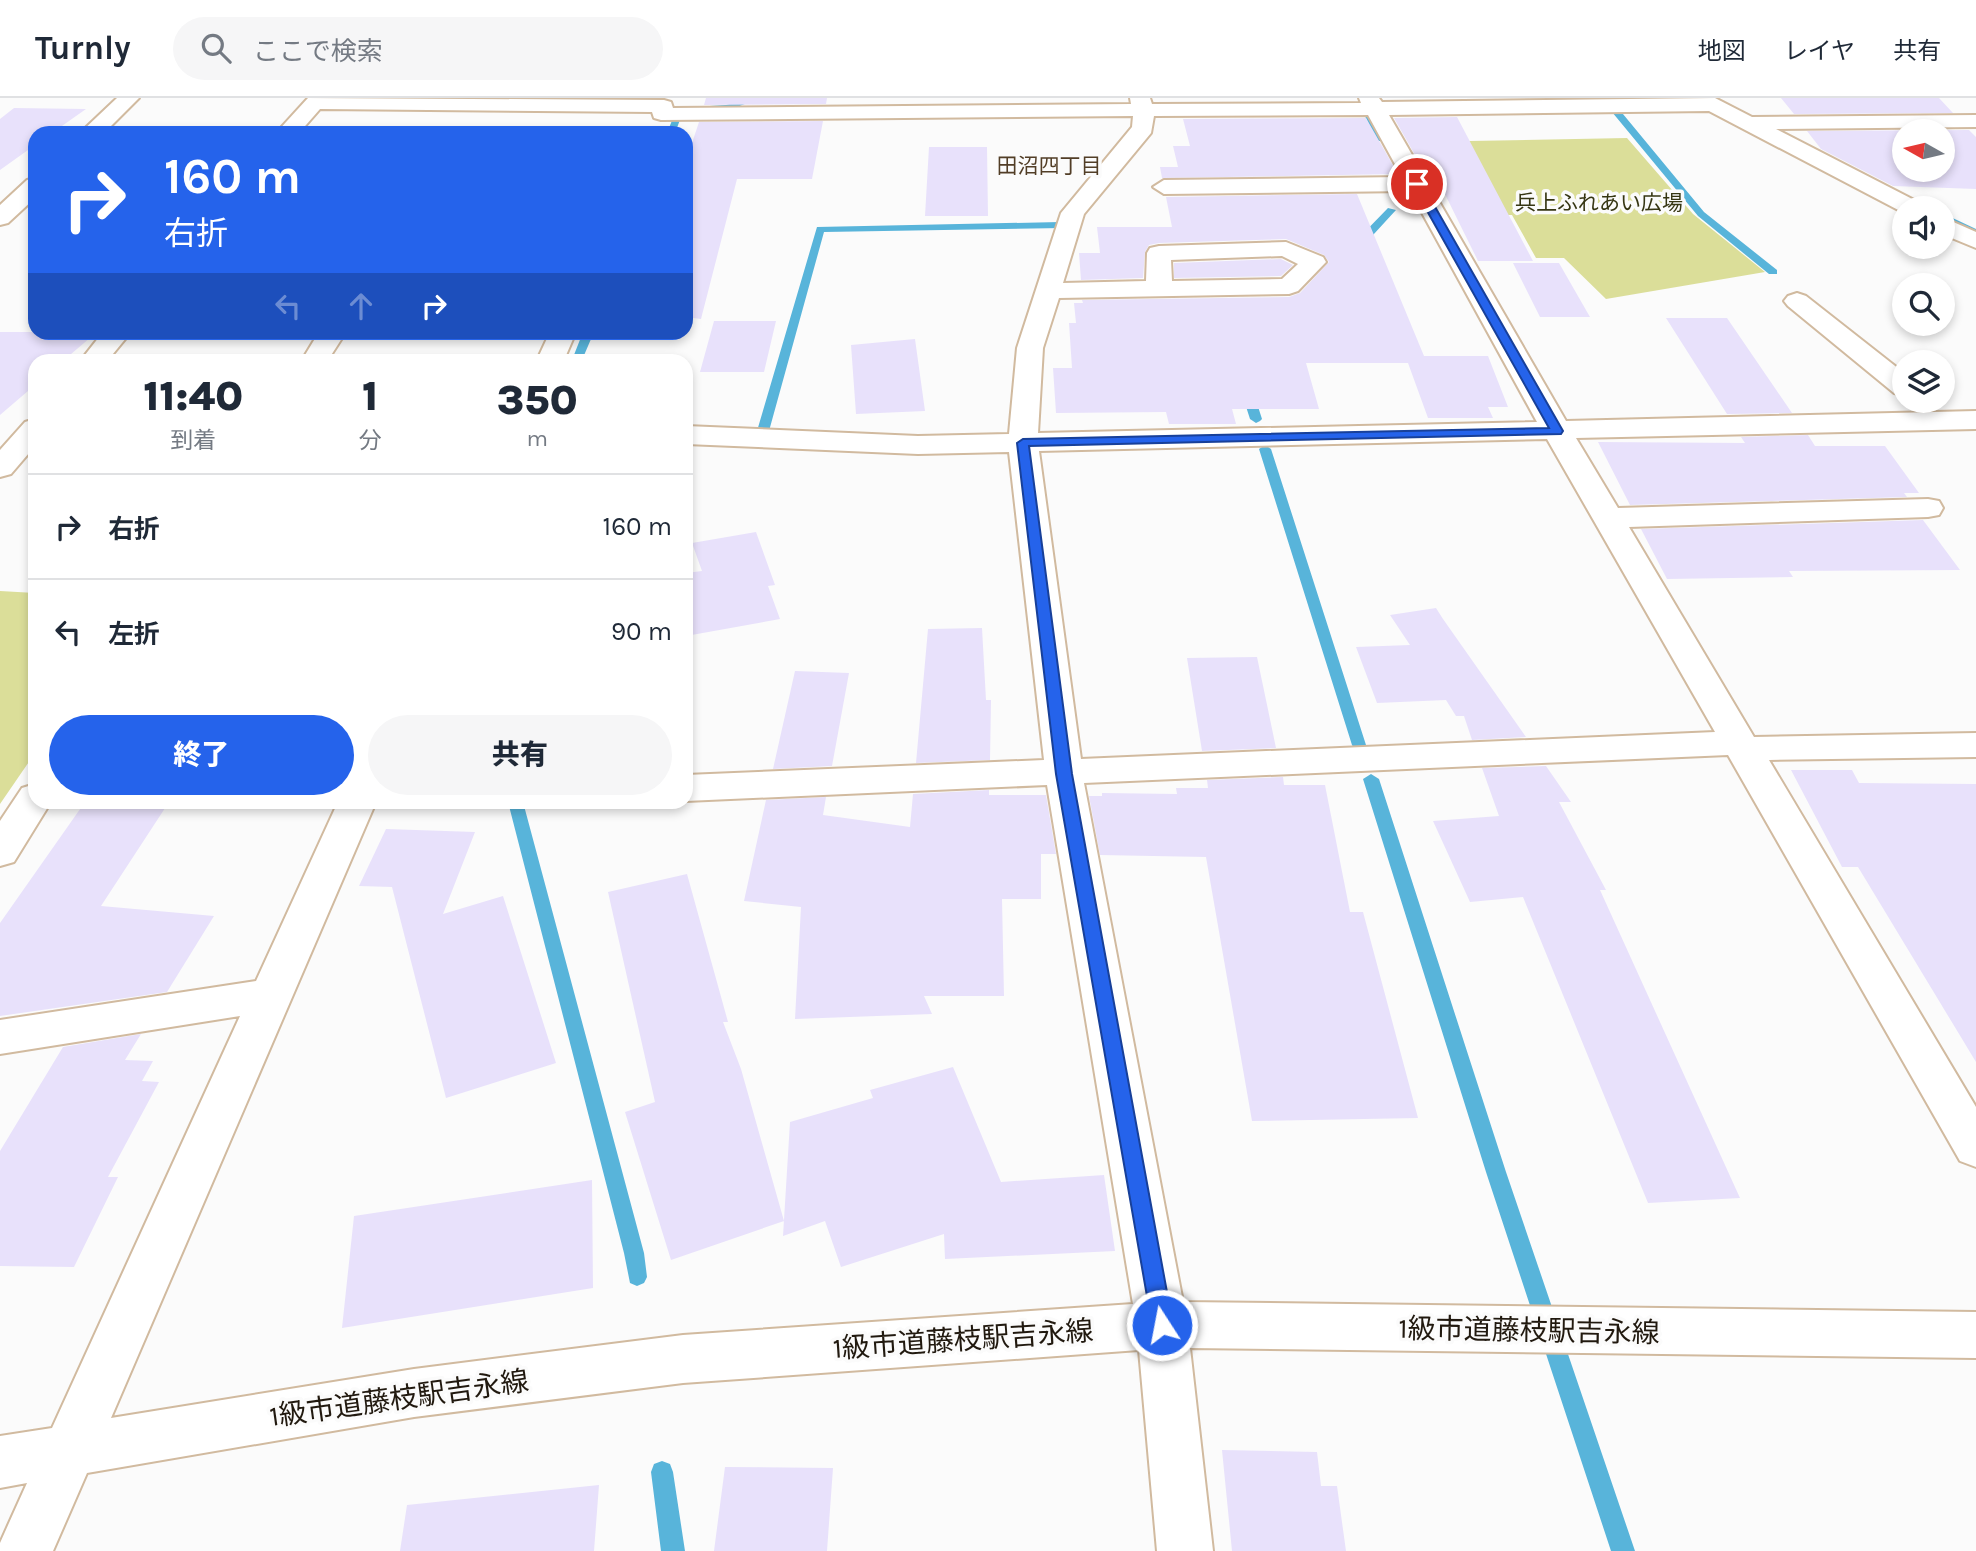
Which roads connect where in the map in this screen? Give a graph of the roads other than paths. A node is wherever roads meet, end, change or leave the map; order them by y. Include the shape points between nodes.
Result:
1 (129, 98) edge
2 (1953, 98) edge
3 (317, 100) edge
4 (1705, 101) edge
5 (503, 102) edge
6 (1372, 104) edge
7 (1142, 105) edge
8 (666, 113) edge
9 (1976, 119) edge
10 (1748, 123) junction
11 (99, 126) edge
12 (293, 126) edge
13 (1417, 184) junction
14 (1164, 187) dead end
15 (28, 191) edge
16 (0, 194) edge
17 (28, 194) edge
18 (1892, 198) edge
19 (0, 218) edge
20 (1955, 230) edge
21 (1976, 241) edge
22 (1158, 289) junction
23 (1047, 291) junction
24 (1797, 301) dead end
25 (111, 340) edge
26 (99, 354) edge
27 (1892, 377) edge
28 (1935, 413) edge
29 (1976, 420) edge
30 (1945, 421) junction
31 (1557, 431) junction
32 (693, 435) edge
33 (28, 436) edge
34 (1023, 443) junction
35 (0, 468) edge
36 (1928, 508) dead end
37 (1608, 518) junction
38 (1976, 745) edge
39 (1741, 746) junction
40 (1064, 774) junction
41 (693, 788) edge
42 (28, 808) edge
43 (354, 809) edge
44 (0, 852) edge
45 (271, 995) junction
46 (0, 1037) edge
47 (1976, 1148) edge
48 (1162, 1325) junction
49 (1976, 1335) edge
50 (69, 1449) junction
51 (0, 1462) edge
52 (25, 1551) edge
53 (1185, 1551) edge

1 - 11 street
2 - 9 street
3 - 5 street
3 - 12 street
4 - 6 street
4 - 10 street
5 - 8 street
6 - 7 street
6 - 13 street
7 - 8 street
7 - 23 street via 1143,128 1073,213
9 - 10 street
10 - 18 street
13 - 14 street
13 - 31 street
15 - 16 street
17 - 19 street
20 - 21 street
22 - 22 street via 1289,286 1314,262 1286,249 1159,253
22 - 23 street
23 - 34 street via 1030,348
24 - 27 street
25 - 26 street
28 - 30 street
29 - 30 street
30 - 31 street
31 - 34 street
31 - 37 street
32 - 34 street via 918,445
33 - 35 street
34 - 40 street
36 - 37 street
37 - 39 street
38 - 39 street
39 - 40 street
39 - 47 street
40 - 41 street
40 - 48 street
42 - 44 street
43 - 45 street
45 - 46 street
45 - 50 street
48 - 49 street, 1級市道藤枝駅吉永線
48 - 50 street, 1級市道藤枝駅吉永線 via 696,1357 414,1393
48 - 53 street
50 - 51 street, 1級市道藤枝駅吉永線
50 - 52 street

